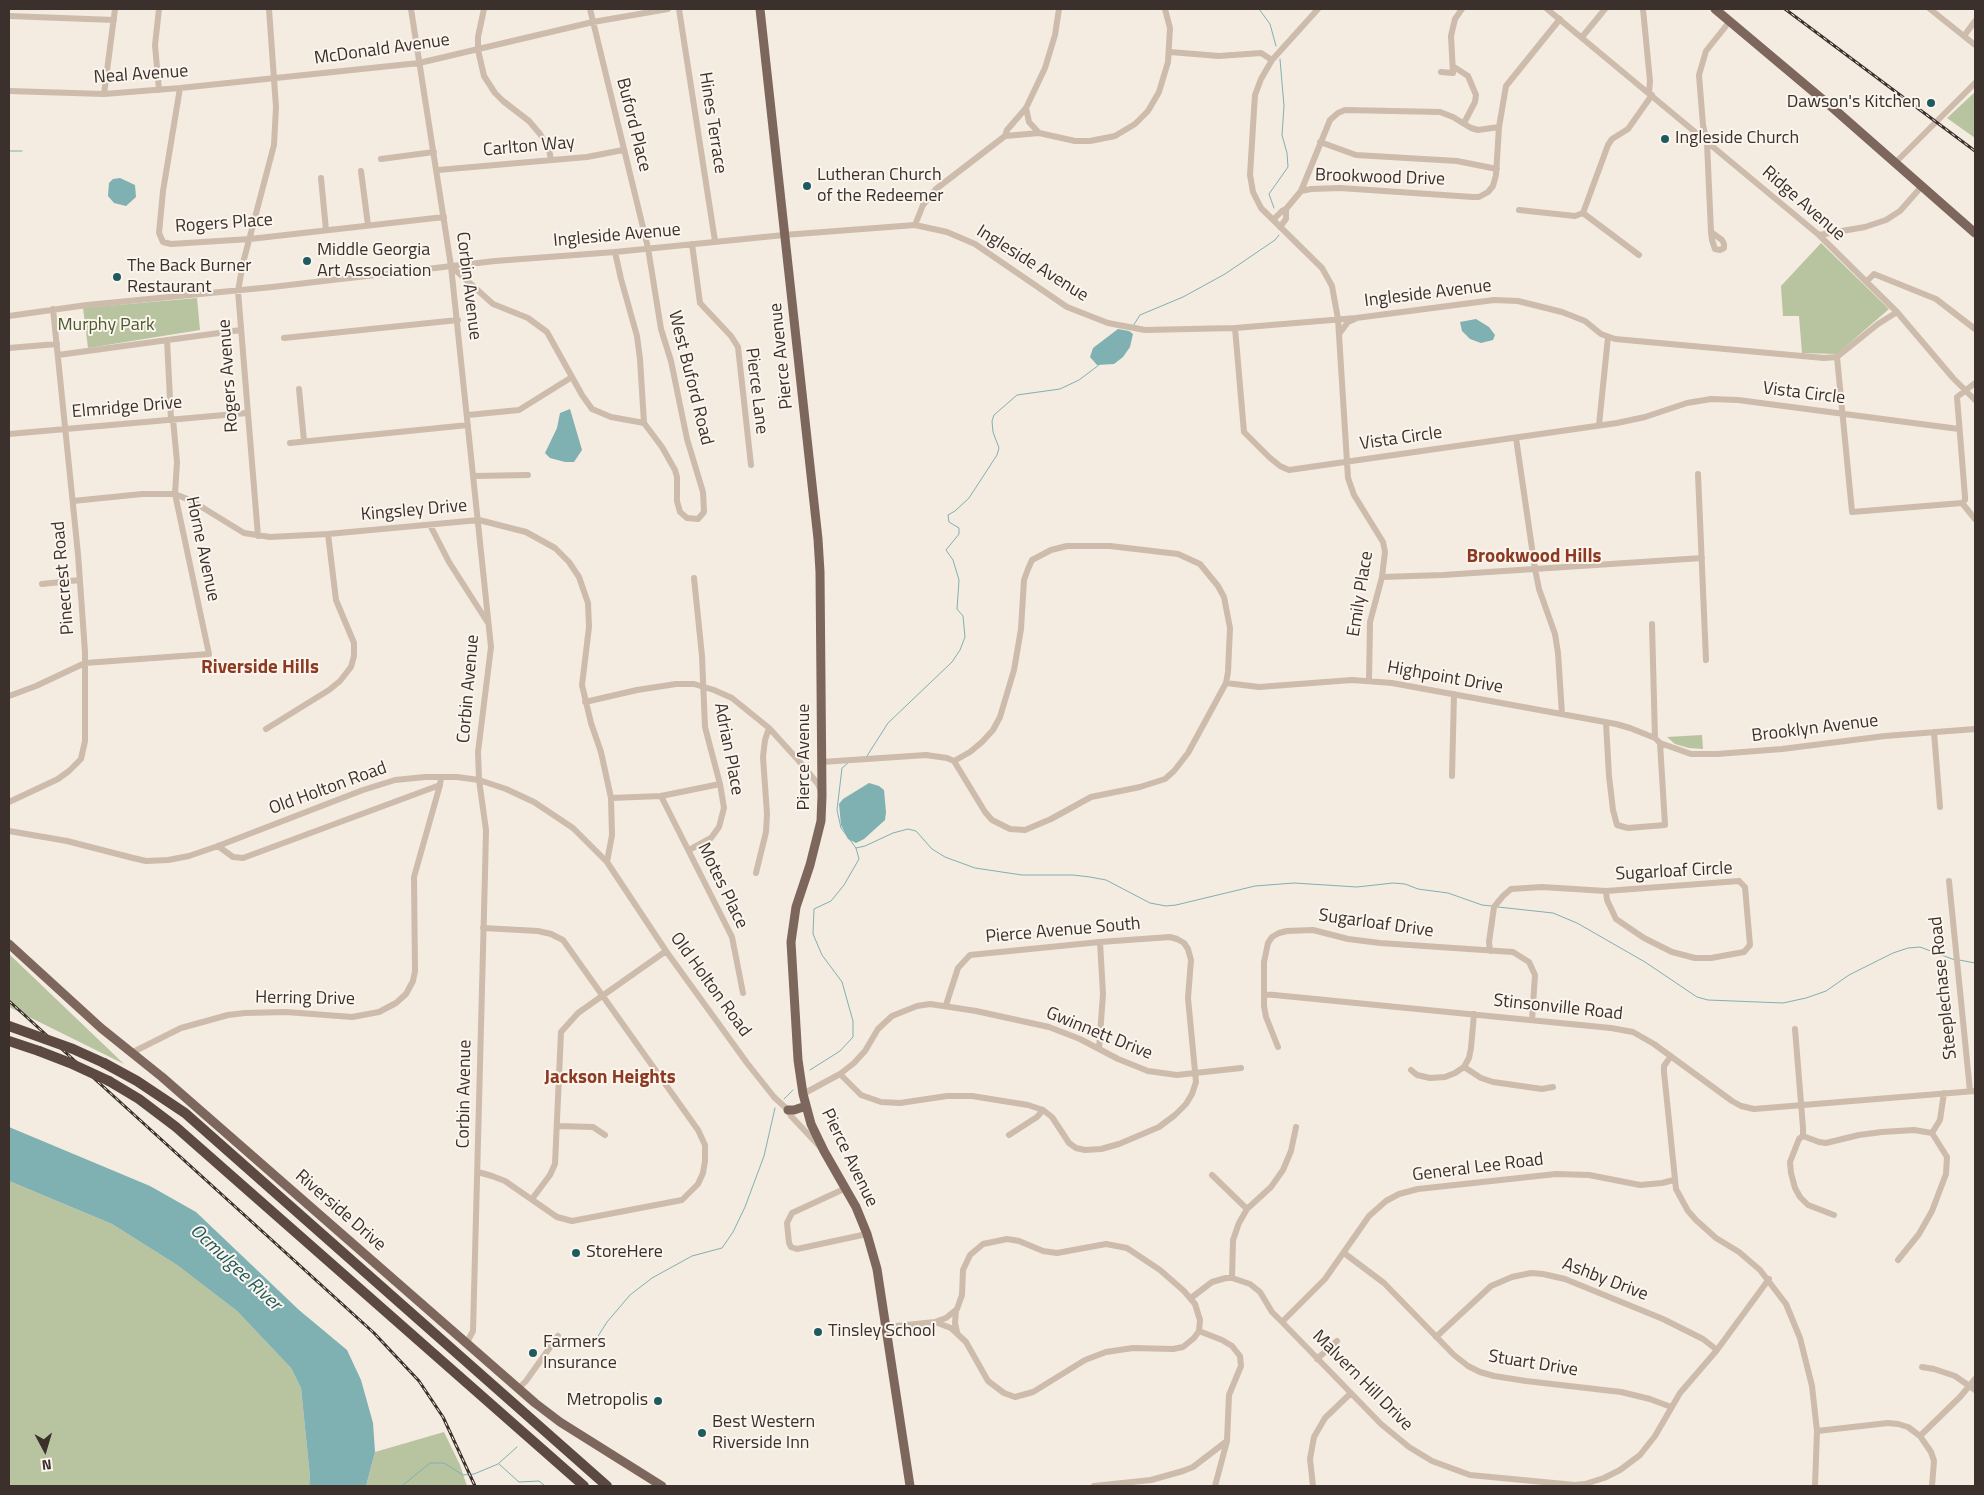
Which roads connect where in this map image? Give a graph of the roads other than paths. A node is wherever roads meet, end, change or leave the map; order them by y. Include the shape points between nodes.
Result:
1 (115, 9) edge
2 (159, 9) edge
3 (269, 9) edge
4 (411, 9) edge
5 (484, 9) edge
6 (590, 9) edge
7 (668, 9) edge
8 (679, 9) edge
9 (760, 9) edge
10 (1059, 9) edge
11 (1166, 9) edge
12 (1318, 9) edge
13 (1462, 9) edge
14 (1547, 9) edge
15 (1605, 9) edge
16 (1643, 9) edge
17 (1715, 9) edge
18 (1930, 9) edge
19 (9, 16) edge
20 (1560, 19) junction
21 (114, 20) junction
22 (1730, 20) junction
23 (1975, 20) edge
24 (593, 22) junction
25 (1964, 36) junction
26 (1582, 37) junction
27 (1975, 45) edge
28 (478, 50) junction
29 (1170, 52) junction
30 (1272, 60) junction
31 (419, 63) junction
32 (1454, 68) junction
33 (1441, 72) dead end
34 (274, 78) junction
35 (1975, 83) edge
36 (180, 88) junction
37 (159, 90) junction
38 (9, 91) edge
39 (104, 94) junction
40 (1650, 94) junction
41 (1026, 108) junction
42 (1464, 123) junction
43 (1499, 127) junction
44 (1039, 133) junction
45 (1005, 136) junction
46 (1320, 142) junction
47 (1707, 142) junction
48 (623, 150) junction
49 (434, 152) junction
50 (380, 159) dead end
51 (551, 160) junction
52 (1895, 163) junction
53 (1497, 169) junction
54 (360, 170) dead end
55 (438, 170) junction
56 (321, 178) dead end
57 (1922, 186) junction
58 (1301, 191) junction
59 (1286, 209) junction
60 (1519, 210) dead end
61 (1583, 213) junction
62 (444, 217) junction
63 (1272, 220) junction
64 (368, 225) junction
65 (916, 225) junction
66 (1280, 227) junction
67 (326, 230) junction
68 (1711, 232) dead end
69 (1975, 233) edge
70 (784, 235) junction
71 (1819, 235) junction
72 (250, 239) junction
73 (715, 241) junction
74 (692, 244) junction
75 (648, 248) junction
76 (615, 252) junction
77 (1639, 255) dead end
78 (451, 266) junction
79 (1866, 282) junction
80 (238, 291) junction
81 (53, 309) junction
82 (1897, 312) junction
83 (9, 316) edge
84 (1356, 318) junction
85 (1338, 319) junction
86 (458, 320) junction
87 (1235, 328) junction
88 (1975, 329) edge
89 (240, 330) junction
90 (1339, 335) junction
91 (284, 338) dead end
92 (1608, 338) junction
93 (167, 340) junction
94 (57, 344) junction
95 (9, 348) edge
96 (58, 355) junction
97 (1837, 357) junction
98 (572, 377) junction
99 (1975, 383) edge
100 (300, 389) dead end
101 (1966, 391) junction
102 (1975, 400) edge
103 (247, 413) junction
104 (1843, 414) junction
105 (468, 416) junction
106 (172, 419) junction
107 (644, 423) junction
108 (468, 425) junction
109 (1599, 425) junction
110 (65, 428) junction
111 (1959, 429) junction
112 (9, 434) edge
113 (1516, 438) junction
114 (304, 441) junction
115 (290, 443) dead end
116 (1347, 462) junction
117 (751, 465) dead end
118 (1698, 474) dead end
119 (474, 476) junction
120 (528, 476) dead end
121 (174, 494) junction
122 (73, 501) junction
123 (1962, 503) junction
124 (1975, 519) edge
125 (479, 520) junction
126 (430, 525) junction
127 (328, 534) junction
128 (258, 536) junction
129 (1702, 558) junction
130 (1535, 568) junction
131 (1382, 577) junction
132 (694, 578) dead end
133 (80, 580) junction
134 (42, 584) dead end
135 (489, 624) junction
136 (1652, 624) dead end
137 (1706, 660) dead end
138 (85, 662) junction
139 (1369, 680) junction
140 (1226, 683) junction
141 (702, 686) junction
142 (1454, 694) junction
143 (9, 696) edge
144 (585, 702) junction
145 (1562, 714) junction
146 (1606, 723) junction
147 (769, 728) junction
148 (266, 729) dead end
149 (1975, 729) edge
150 (1934, 732) junction
151 (1657, 740) junction
152 (954, 761) junction
153 (822, 762) junction
154 (1452, 776) dead end
155 (441, 777) junction
156 (479, 780) junction
157 (720, 784) junction
158 (440, 785) junction
159 (661, 796) junction
160 (822, 796) junction
161 (611, 798) junction
162 (9, 802) edge
163 (1940, 807) dead end
164 (9, 831) edge
165 (218, 846) junction
166 (689, 850) junction
167 (607, 862) junction
168 (756, 873) dead end
169 (1949, 881) dead end
170 (1606, 891) junction
171 (483, 928) junction
172 (1100, 942) junction
173 (9, 944) edge
174 (1490, 950) junction
175 (666, 951) junction
176 (743, 993) dead end
177 (1264, 994) junction
178 (603, 996) junction
179 (946, 1005) junction
180 (1474, 1014) junction
181 (1532, 1020) junction
182 (9, 1026) edge
183 (1795, 1029) dead end
184 (9, 1041) edge
185 (1278, 1047) dead end
186 (1099, 1049) junction
187 (132, 1052) junction
188 (1671, 1056) junction
189 (1464, 1067) junction
190 (1241, 1068) dead end
191 (1411, 1070) dead end
192 (840, 1074) junction
193 (1195, 1074) junction
194 (1554, 1087) dead end
195 (1972, 1091) edge
196 (1944, 1093) junction
197 (803, 1094) junction
198 (1802, 1105) junction
199 (806, 1106) junction
200 (788, 1110) junction
201 (1043, 1110) junction
202 (558, 1126) junction
203 (1296, 1127) dead end
204 (1932, 1133) junction
205 (605, 1134) dead end
206 (1009, 1135) dead end
207 (1803, 1136) junction
208 (824, 1151) junction
209 (478, 1172) junction
210 (1212, 1175) dead end
211 (1674, 1180) junction
212 (846, 1188) junction
213 (532, 1199) junction
214 (1247, 1209) junction
215 (1834, 1215) dead end
216 (867, 1234) junction
217 (1344, 1253) junction
218 (1898, 1260) dead end
219 (1232, 1278) junction
220 (1769, 1279) junction
221 (1191, 1298) junction
222 (957, 1309) junction
223 (935, 1322) junction
224 (1282, 1322) junction
225 (886, 1327) junction
226 (1200, 1331) junction
227 (958, 1333) junction
228 (558, 1336) dead end
229 (1436, 1337) junction
230 (1337, 1341) dead end
231 (466, 1344) junction
232 (1717, 1350) junction
233 (1317, 1359) junction
234 (1922, 1367) dead end
235 (1975, 1379) edge
236 (518, 1388) junction
237 (1973, 1388) edge
238 (1351, 1393) junction
239 (1671, 1407) junction
240 (1817, 1431) junction
241 (1920, 1436) junction
242 (1227, 1441) junction
243 (584, 1486) edge
244 (607, 1486) edge
245 (662, 1486) edge
246 (910, 1486) edge
247 (1094, 1486) edge
248 (1215, 1486) edge
249 (1312, 1486) edge
250 (1815, 1486) edge
251 (1932, 1486) edge

1 - 21 street
2 - 37 street via 155,45
3 - 34 street, Rogers Avenue
4 - 31 street, Corbin Avenue
5 - 28 street
6 - 24 street, Buford Place
7 - 24 street, McDonald Avenue
8 - 73 street, Hines Terrace
9 - 70 main road, Pierce Avenue
10 - 41 street via 1045,68
11 - 29 street
12 - 30 street, Vista Circle
13 - 32 street via 1455,18 1451,36
14 - 20 street, Ridge Avenue
15 - 26 street
16 - 40 street
17 - 22 main road
18 - 25 street
19 - 21 street
20 - 26 street, Ridge Avenue
20 - 43 street via 1506,86
21 - 39 street
22 - 47 street via 1708,48 1699,75
22 - 52 main road
23 - 25 street
24 - 28 street, McDonald Avenue
24 - 48 street, Buford Place
25 - 27 street
26 - 40 street, Ridge Avenue
28 - 31 street, McDonald Avenue
28 - 51 street via 484,76 495,93 540,134
29 - 30 street via 1219,56 1261,52
29 - 44 street via 1165,75 1151,106 1128,129 1090,141
30 - 63 street, Vista Circle via 1255,95 1250,175 1257,200
31 - 34 street, McDonald Avenue
31 - 49 street, Corbin Avenue
32 - 33 street via 1453,72
32 - 42 street via 1468,76 1476,95
34 - 36 street, Neal Avenue
34 - 72 street, Rogers Avenue via 274,145
35 - 52 street
36 - 37 street, Neal Avenue
36 - 72 street, Rogers Place via 163,191 160,239 171,244
37 - 39 street, Neal Avenue
38 - 39 street, Neal Avenue
40 - 47 street, Ridge Avenue
40 - 61 street via 1628,129 1608,145
41 - 44 street via 1029,122
41 - 45 street
42 - 43 street via 1478,130
42 - 46 street via 1440,112 1345,110 1330,120
43 - 53 street
44 - 45 street
45 - 65 street via 936,190 924,205
46 - 53 street via 1356,155 1456,161
46 - 58 street
47 - 68 street
47 - 71 street, Ridge Avenue
48 - 51 street, Carlton Way
48 - 75 street, Buford Place
49 - 50 street
49 - 55 street, Corbin Avenue
51 - 55 street, Carlton Way
52 - 57 main road
53 - 58 street, Brookwood Drive via 1493,186 1482,196 1323,188
54 - 64 street
55 - 62 street, Corbin Avenue
56 - 67 street
57 - 69 main road
57 - 71 street via 1900,211 1886,220
58 - 59 street, Brookwood Drive
59 - 63 street, Brookwood Drive
59 - 66 street, Brookwood Drive via 1286,219
60 - 61 street via 1575,216
61 - 77 street
62 - 64 street, Rogers Place
62 - 78 street, Corbin Avenue
63 - 66 street, Vista Circle
64 - 67 street, Rogers Place
65 - 70 street, Ingleside Avenue
65 - 87 street, Ingleside Avenue via 947,232 975,244 1061,304 1108,323 1165,331
66 - 85 street, Vista Circle via 1328,277
67 - 72 street, Rogers Place
70 - 73 street, Ingleside Avenue
70 - 153 main road, Pierce Avenue via 818,539
71 - 79 street, Ridge Avenue
72 - 80 street, Rogers Avenue
73 - 74 street, Ingleside Avenue
74 - 75 street, Ingleside Avenue
74 - 117 street, Pierce Lane via 700,303 738,346
75 - 76 street, Ingleside Avenue
75 - 107 street, West Buford Road via 661,329 703,492 705,504 698,519 687,518 680,512 675,470
76 - 78 street, Ingleside Avenue
76 - 107 street via 637,336
78 - 80 street, Ingleside Avenue
78 - 86 street, Corbin Avenue
78 - 98 street via 492,304 528,318 547,332
79 - 82 street, Ridge Avenue
79 - 88 street via 1874,274 1936,299
80 - 81 street, Ingleside Avenue
80 - 89 street, Rogers Avenue
81 - 83 street, Ingleside Avenue
81 - 94 street, Pinecrest Road
82 - 97 street
82 - 101 street, Ridge Avenue
84 - 85 street, Ingleside Avenue
84 - 90 street via 1348,322
84 - 92 street, Ingleside Avenue via 1494,300 1518,301 1585,320
85 - 87 street, Ingleside Avenue
85 - 90 street, Vista Circle
86 - 91 street
86 - 105 street, Corbin Avenue
87 - 116 street via 1244,432 1269,458 1289,470
89 - 93 street
89 - 103 street, Rogers Avenue
90 - 116 street, Vista Circle
92 - 97 street
92 - 109 street
93 - 96 street
93 - 106 street, Horne Avenue
94 - 95 street
94 - 96 street, Pinecrest Road
96 - 110 street, Pinecrest Road
97 - 104 street
98 - 105 street via 519,410
98 - 107 street via 586,402 599,413
99 - 101 street
100 - 114 street
101 - 102 street, Ridge Avenue
101 - 111 street via 1957,397
103 - 106 street, Elmridge Drive
103 - 128 street, Rogers Avenue
104 - 109 street, Vista Circle via 1711,399 1629,421
104 - 111 street, Vista Circle
104 - 123 street via 1852,512
105 - 108 street, Corbin Avenue
106 - 110 street, Elmridge Drive
106 - 121 street, Horne Avenue via 177,462
108 - 114 street
108 - 119 street, Corbin Avenue
109 - 113 street, Vista Circle
110 - 112 street, Elmridge Drive
110 - 122 street, Pinecrest Road
111 - 123 street via 1966,497
113 - 116 street, Vista Circle
113 - 130 street
114 - 115 street
116 - 131 street, Emily Place via 1350,487 1383,542
118 - 129 street
119 - 120 street
119 - 125 street, Corbin Avenue
121 - 122 street, Kingsley Drive
121 - 128 street, Kingsley Drive via 192,501 244,533
121 - 138 street, Horne Avenue via 209,654
122 - 133 street, Pinecrest Road
123 - 124 street
125 - 126 street, Kingsley Drive
125 - 135 street, Corbin Avenue
125 - 144 street, Kingsley Drive via 526,532 544,541 563,555 579,577 589,613 582,685
126 - 127 street, Kingsley Drive
126 - 135 street via 449,562
127 - 128 street, Kingsley Drive
127 - 148 street via 336,600 354,644 351,668 329,690
129 - 130 street
129 - 137 street
130 - 131 street
130 - 145 street via 1555,634
131 - 139 street, Emily Place via 1370,622
132 - 141 street, Adrian Place
133 - 134 street
133 - 138 street, Pinecrest Road
135 - 156 street, Corbin Avenue via 491,647 478,752
136 - 151 street
138 - 143 street
138 - 162 street, Pinecrest Road via 85,740 81,759 58,779
139 - 140 street, Highpoint Drive via 1259,687
139 - 142 street, Highpoint Drive
140 - 152 street via 1188,753 1174,771 1140,787 1091,797 1032,829 1010,829 992,820
140 - 152 street via 1229,616 1218,586 1200,564 1189,557 1163,551 1110,546 1059,548 1032,560 1024,580 1018,648 1000,717 982,742
141 - 144 street via 662,686
141 - 147 street via 732,698
141 - 157 street, Adrian Place via 705,727
142 - 145 street, Highpoint Drive
142 - 154 street
144 - 161 street, Kingsley Drive
145 - 146 street, Highpoint Drive
146 - 151 street, Highpoint Drive via 1630,728
146 - 151 street via 1609,776 1617,825 1628,828 1666,825
147 - 160 street via 818,784
147 - 168 street via 763,757 766,832
149 - 150 street, Brooklyn Avenue
150 - 151 street, Brooklyn Avenue via 1717,754 1691,754
150 - 163 street
152 - 153 street via 926,755
153 - 160 main road, Pierce Avenue
155 - 156 street, Old Holton Road
155 - 158 street, Herring Drive
155 - 165 street, Old Holton Road via 409,778 381,784
156 - 167 street, Old Holton Road via 549,810 574,828
156 - 171 street, Corbin Avenue via 486,830
157 - 159 street
157 - 166 street, Adrian Place via 724,808 719,827 711,838
158 - 165 street via 243,858 233,857
158 - 187 street, Herring Drive via 414,877 415,972 412,984 401,999 379,1012 352,1017 279,1012 228,1015 181,1028
159 - 161 street
159 - 166 street, Motes Place
160 - 197 main road, Pierce Avenue via 817,839 796,907 791,942
161 - 167 street, Kingsley Drive via 612,835
164 - 165 street, Old Holton Road via 146,861 175,859
166 - 176 street, Motes Place via 732,937
167 - 175 street, Old Holton Road
169 - 195 street, Steeplechase Road
170 - 170 street, Sugarloaf Circle via 1739,881 1745,887 1750,945 1744,952 1711,958 1672,952 1616,919
170 - 174 street, Sugarloaf Circle via 1511,889 1494,907
171 - 178 street via 556,935 570,948
171 - 209 street, Corbin Avenue
172 - 179 street, Pierce Avenue South via 970,955 958,968
172 - 186 street via 1103,994
172 - 193 street, Pierce Avenue South via 1170,937 1188,949 1192,960 1188,998
173 - 187 main road, Riverside Drive
174 - 177 street, Sugarloaf Drive via 1380,943 1314,930 1287,931 1272,937 1268,943 1264,962
174 - 181 street, Sugarloaf Drive via 1513,952 1529,962 1535,981
175 - 178 street
175 - 200 street, Old Holton Road via 764,1085
177 - 180 street, Stinsonville Road
177 - 185 street, Sugarloaf Drive via 1266,1017
178 - 202 street via 578,1013 561,1032
178 - 213 street via 698,1130 705,1145 703,1174 693,1191 682,1200 590,1219 557,1217
179 - 186 street, Gwinnett Drive via 1049,1027
179 - 192 street via 917,1006 892,1016 878,1029 865,1051
180 - 181 street, Stinsonville Road
180 - 189 street via 1471,1048
181 - 188 street, Stinsonville Road via 1633,1032
182 - 244 highway, bridge via 104,1063 185,1113
183 - 198 street
184 - 243 highway, bridge via 109,1081 176,1126
186 - 193 street, Gwinnett Drive via 1148,1071
187 - 231 main road, Riverside Drive
188 - 198 street, Stinsonville Road via 1742,1106 1754,1109
188 - 211 street via 1664,1072
189 - 191 street via 1445,1077 1430,1078
189 - 194 street via 1493,1082
190 - 193 street, Gwinnett Drive
192 - 197 street
192 - 201 street via 861,1095 882,1102 972,1096 1028,1104
193 - 201 street via 1192,1094 1175,1115 1146,1133 1101,1149 1085,1150 1073,1146
195 - 196 street, Stinsonville Road
196 - 198 street, Stinsonville Road
196 - 204 street via 1940,1120
197 - 199 main road, Pierce Avenue
198 - 207 street
199 - 200 main road
199 - 208 main road, Pierce Avenue
200 - 208 street, Old Holton Road
201 - 206 street
202 - 205 street via 594,1127
202 - 213 street via 555,1164
203 - 214 street via 1283,1170 1271,1187
204 - 207 street via 1914,1130 1859,1134 1826,1143
204 - 218 street via 1947,1157 1946,1174 1932,1212
207 - 215 street via 1790,1162 1795,1188 1808,1205
208 - 212 main road, Pierce Avenue
209 - 213 street via 492,1176
209 - 231 street, Corbin Avenue via 473,1331
210 - 214 street
211 - 217 street, General Lee Road via 1640,1185 1589,1175 1556,1174 1418,1189 1399,1194 1374,1210
211 - 220 street via 1682,1201 1696,1220 1716,1238 1749,1259
212 - 216 main road, Pierce Avenue
212 - 216 street via 792,1213 787,1223 789,1243 791,1247 801,1248
214 - 219 street via 1233,1240
216 - 225 main road, Pierce Avenue via 877,1269
217 - 224 street, General Lee Road via 1326,1279
217 - 229 street, Stuart Drive via 1384,1283
219 - 221 street via 1212,1282
219 - 224 street, Malvern Hill Drive via 1255,1287
220 - 232 street, Malvern Hill Drive
220 - 240 street via 1786,1304 1800,1338 1812,1386
221 - 222 street via 1160,1270 1127,1248 1106,1244 1057,1253 999,1240 983,1244 970,1255 963,1270 962,1295
221 - 226 street via 1198,1311
222 - 223 street
222 - 227 street via 955,1323
223 - 225 street
223 - 227 street
224 - 233 street, Malvern Hill Drive
225 - 246 main road, Pierce Avenue
226 - 227 street via 1180,1348 1127,1348 1090,1357 1033,1392 1015,1397 988,1381
226 - 242 street via 1232,1346 1240,1356 1240,1371 1229,1395
228 - 236 street
229 - 232 street, Ashby Drive via 1492,1286 1531,1273 1565,1279 1663,1319 1703,1339
229 - 239 street, Stuart Drive via 1462,1361 1486,1374 1621,1392
230 - 233 street
231 - 236 main road, Riverside Drive
232 - 239 street, Malvern Hill Drive
233 - 238 street, Malvern Hill Drive
234 - 237 street via 1945,1372
235 - 237 street
236 - 245 main road, Riverside Drive via 560,1422
237 - 241 street
238 - 239 street, Malvern Hill Drive via 1395,1437 1432,1461 1470,1475 1557,1485 1585,1484 1620,1470 1655,1436
238 - 249 street via 1325,1418 1314,1437 1310,1459
240 - 241 street via 1898,1424
240 - 250 street
241 - 251 street via 1934,1461
242 - 247 street via 1183,1472 1151,1480
242 - 248 street

